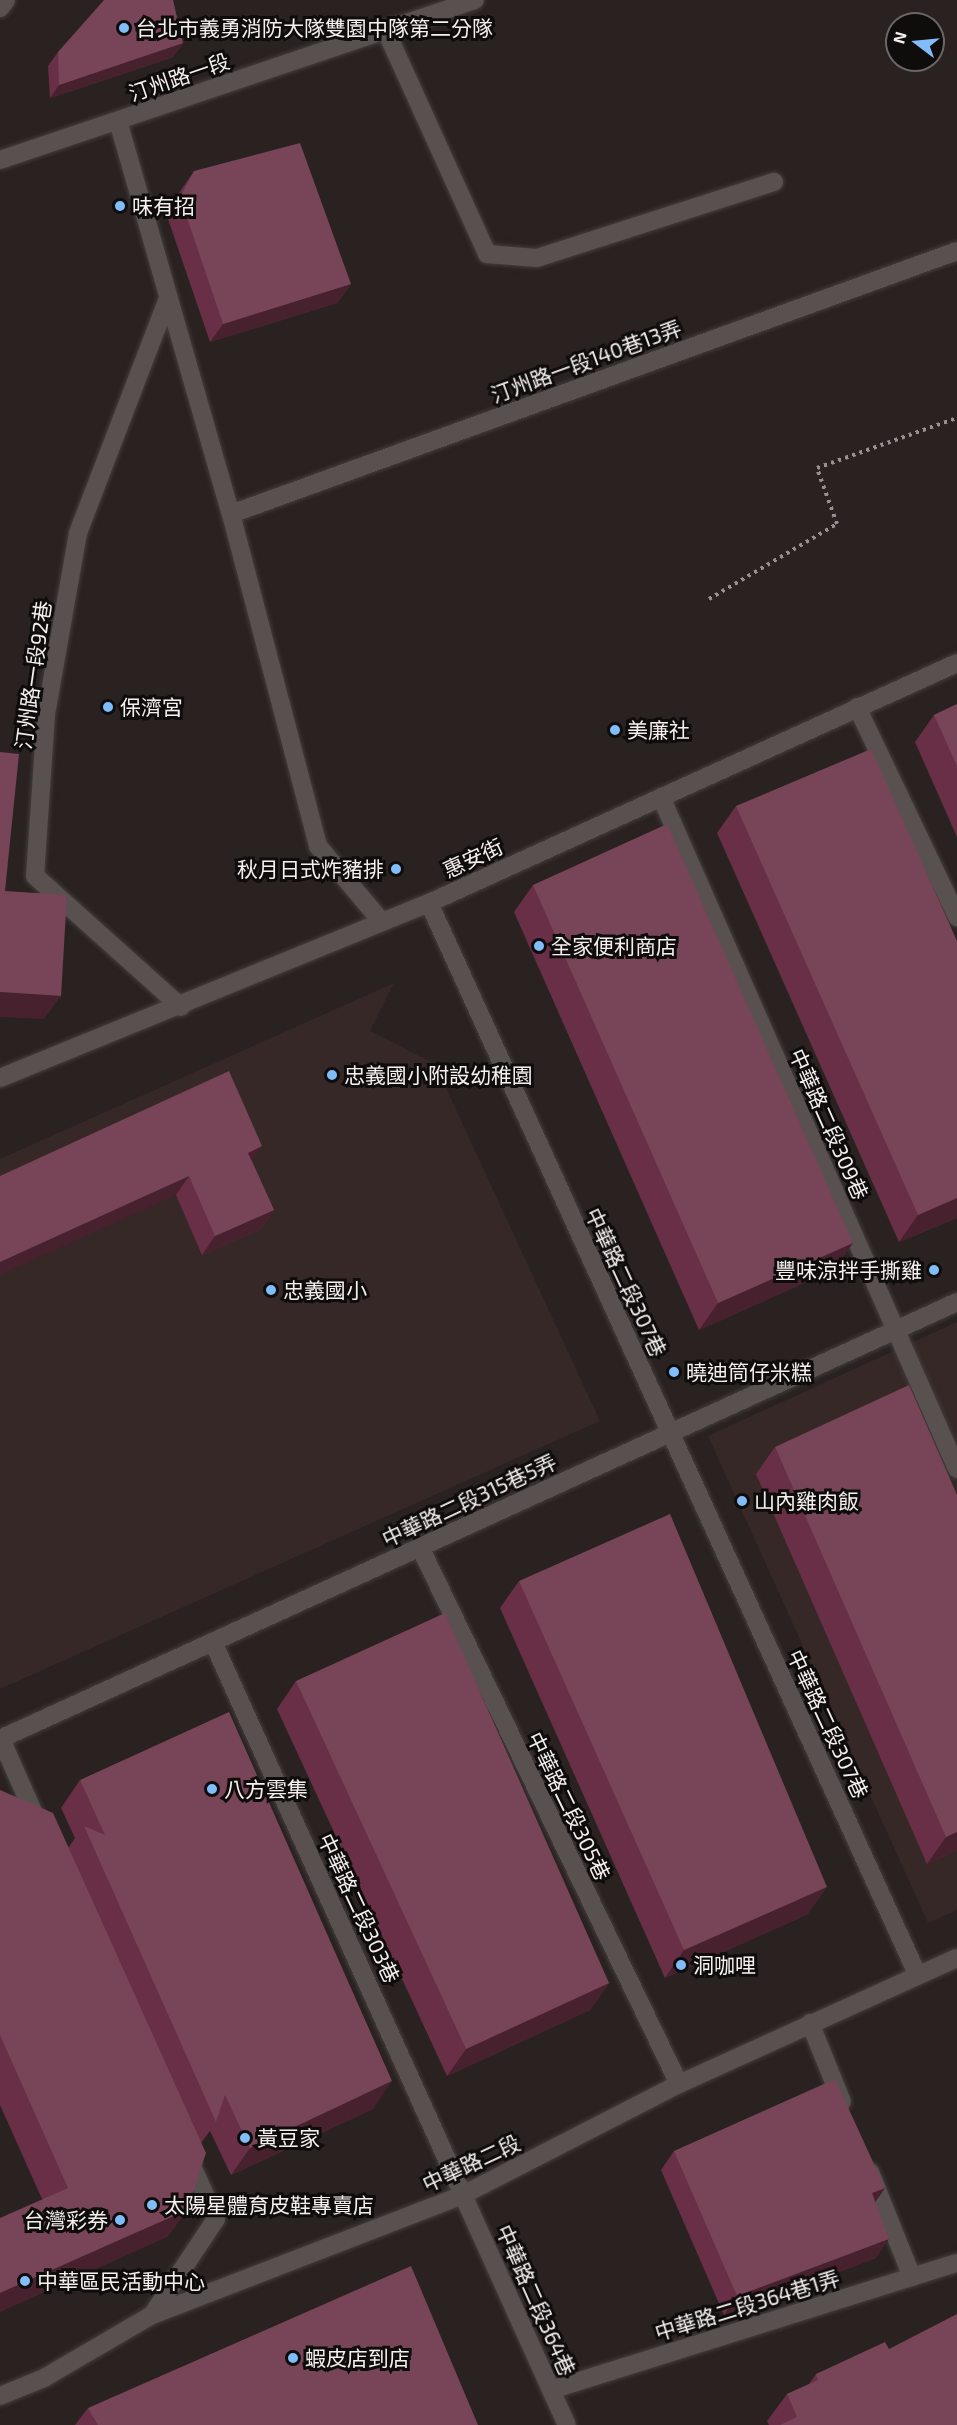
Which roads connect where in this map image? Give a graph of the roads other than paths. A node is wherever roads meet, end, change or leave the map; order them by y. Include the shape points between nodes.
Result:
1 (6, 0) edge
2 (475, 0) edge
3 (0, 8) edge
4 (386, 31) junction
5 (118, 121) junction
6 (0, 160) edge
7 (774, 182) dead end
8 (957, 251) edge
9 (167, 301) junction
10 (231, 514) junction
11 (957, 663) edge
12 (857, 707) junction
13 (661, 797) junction
14 (429, 903) junction
15 (957, 917) edge
16 (382, 921) junction
17 (181, 1007) junction
18 (0, 1078) edge
19 (957, 1302) edge
20 (896, 1330) junction
21 (670, 1433) junction
22 (957, 1469) edge
23 (420, 1547) junction
24 (213, 1642) junction
25 (1, 1739) edge
26 (50, 1848) edge
27 (957, 1958) edge
28 (917, 1974) junction
29 (810, 2023) junction
30 (679, 2084) junction
31 (850, 2122) edge
32 (181, 2143) edge
33 (864, 2156) edge
34 (463, 2194) junction
35 (957, 2263) edge
36 (912, 2277) junction
37 (152, 2315) junction
38 (551, 2390) junction
39 (0, 2396) edge
40 (567, 2425) edge

1 - 3 street
2 - 4 street, 汀州路一段
4 - 5 street, 汀州路一段
4 - 7 street via 487,254 537,258
5 - 6 street, 汀州路一段
5 - 9 street
8 - 10 street, 汀州路一段140巷13弄
9 - 10 street
9 - 17 street, 汀州路一段92巷 via 78,533 46,715 35,876
10 - 16 street via 318,846
11 - 12 street, 惠安街
12 - 13 street, 惠安街
12 - 15 street
13 - 14 street, 惠安街
13 - 20 street, 中華路二段309巷
14 - 16 street, 惠安街
14 - 21 street, 中華路二段307巷
16 - 17 street, 惠安街
17 - 18 street, 惠安街
19 - 20 street, 中華路二段315巷5弄
20 - 21 street, 中華路二段315巷5弄
20 - 22 street, 中華路二段309巷
21 - 23 street, 中華路二段315巷5弄
21 - 28 street, 中華路二段307巷
23 - 24 street, 中華路二段315巷5弄
23 - 30 street, 中華路二段305巷
24 - 25 street, 中華路二段315巷5弄
24 - 34 street, 中華路二段303巷
25 - 26 street
27 - 28 street, 中華路二段
28 - 29 street, 中華路二段
29 - 30 street, 中華路二段
29 - 31 street
30 - 34 street, 中華路二段
32 - 37 street via 216,2219
33 - 36 street
34 - 37 street, 中華路二段
34 - 38 street, 中華路二段364巷
35 - 36 street, 中華路二段364巷1弄
36 - 38 street, 中華路二段364巷1弄
37 - 39 street, 中華路二段 via 44,2378
38 - 40 street, 中華路二段364巷

